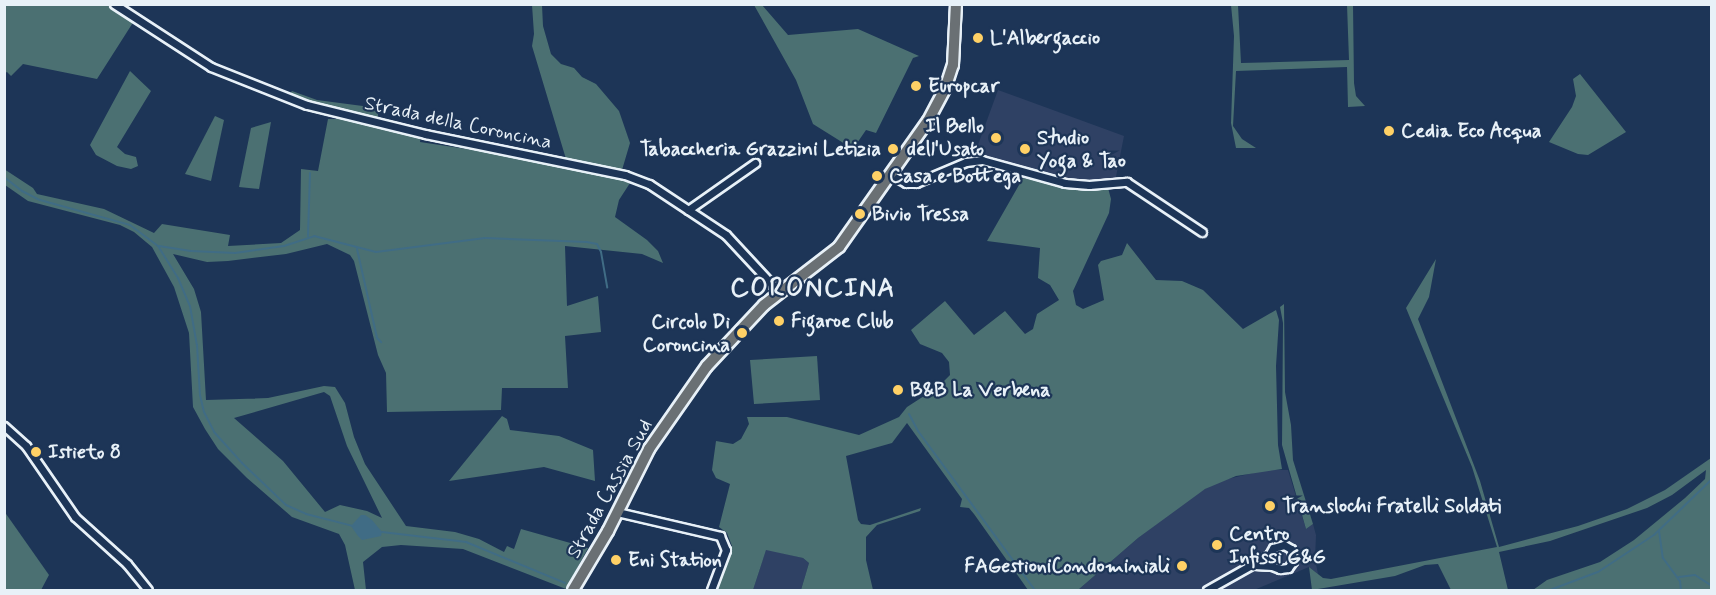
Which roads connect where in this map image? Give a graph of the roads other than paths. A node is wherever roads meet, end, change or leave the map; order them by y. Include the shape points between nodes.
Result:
1 (114, 4) edge
2 (956, 4) edge
3 (755, 163) dead end
4 (891, 175) junction
5 (688, 210) junction
6 (1202, 232) dead end
7 (779, 292) junction
8 (4, 426) edge
9 (617, 512) junction
10 (1269, 555) junction
11 (1254, 566) junction
12 (1272, 566) junction
13 (576, 589) edge
14 (148, 591) edge
15 (711, 591) edge
16 (1206, 591) edge

1 - 5 street, Strada della Coroncina via 211,67 307,105 625,175 649,184
2 - 4 main road, Strada Cassia Sud via 956,44 947,83 928,121
3 - 5 street
4 - 6 street via 906,183 916,183 955,166 982,160 1065,183 1089,186 1124,182
4 - 7 main road, Strada Cassia Sud via 839,247
5 - 7 street, Strada della Coroncina via 726,235
7 - 9 main road, Strada Cassia Sud via 741,326 707,366 649,449
8 - 14 street via 29,450 75,517 127,564
9 - 13 main road, Strada Cassia Sud
9 - 15 street via 720,536 726,550
10 - 11 street
10 - 12 street
10 - 12 street via 1280,545 1288,546 1293,553 1288,568
11 - 12 street
11 - 16 street

